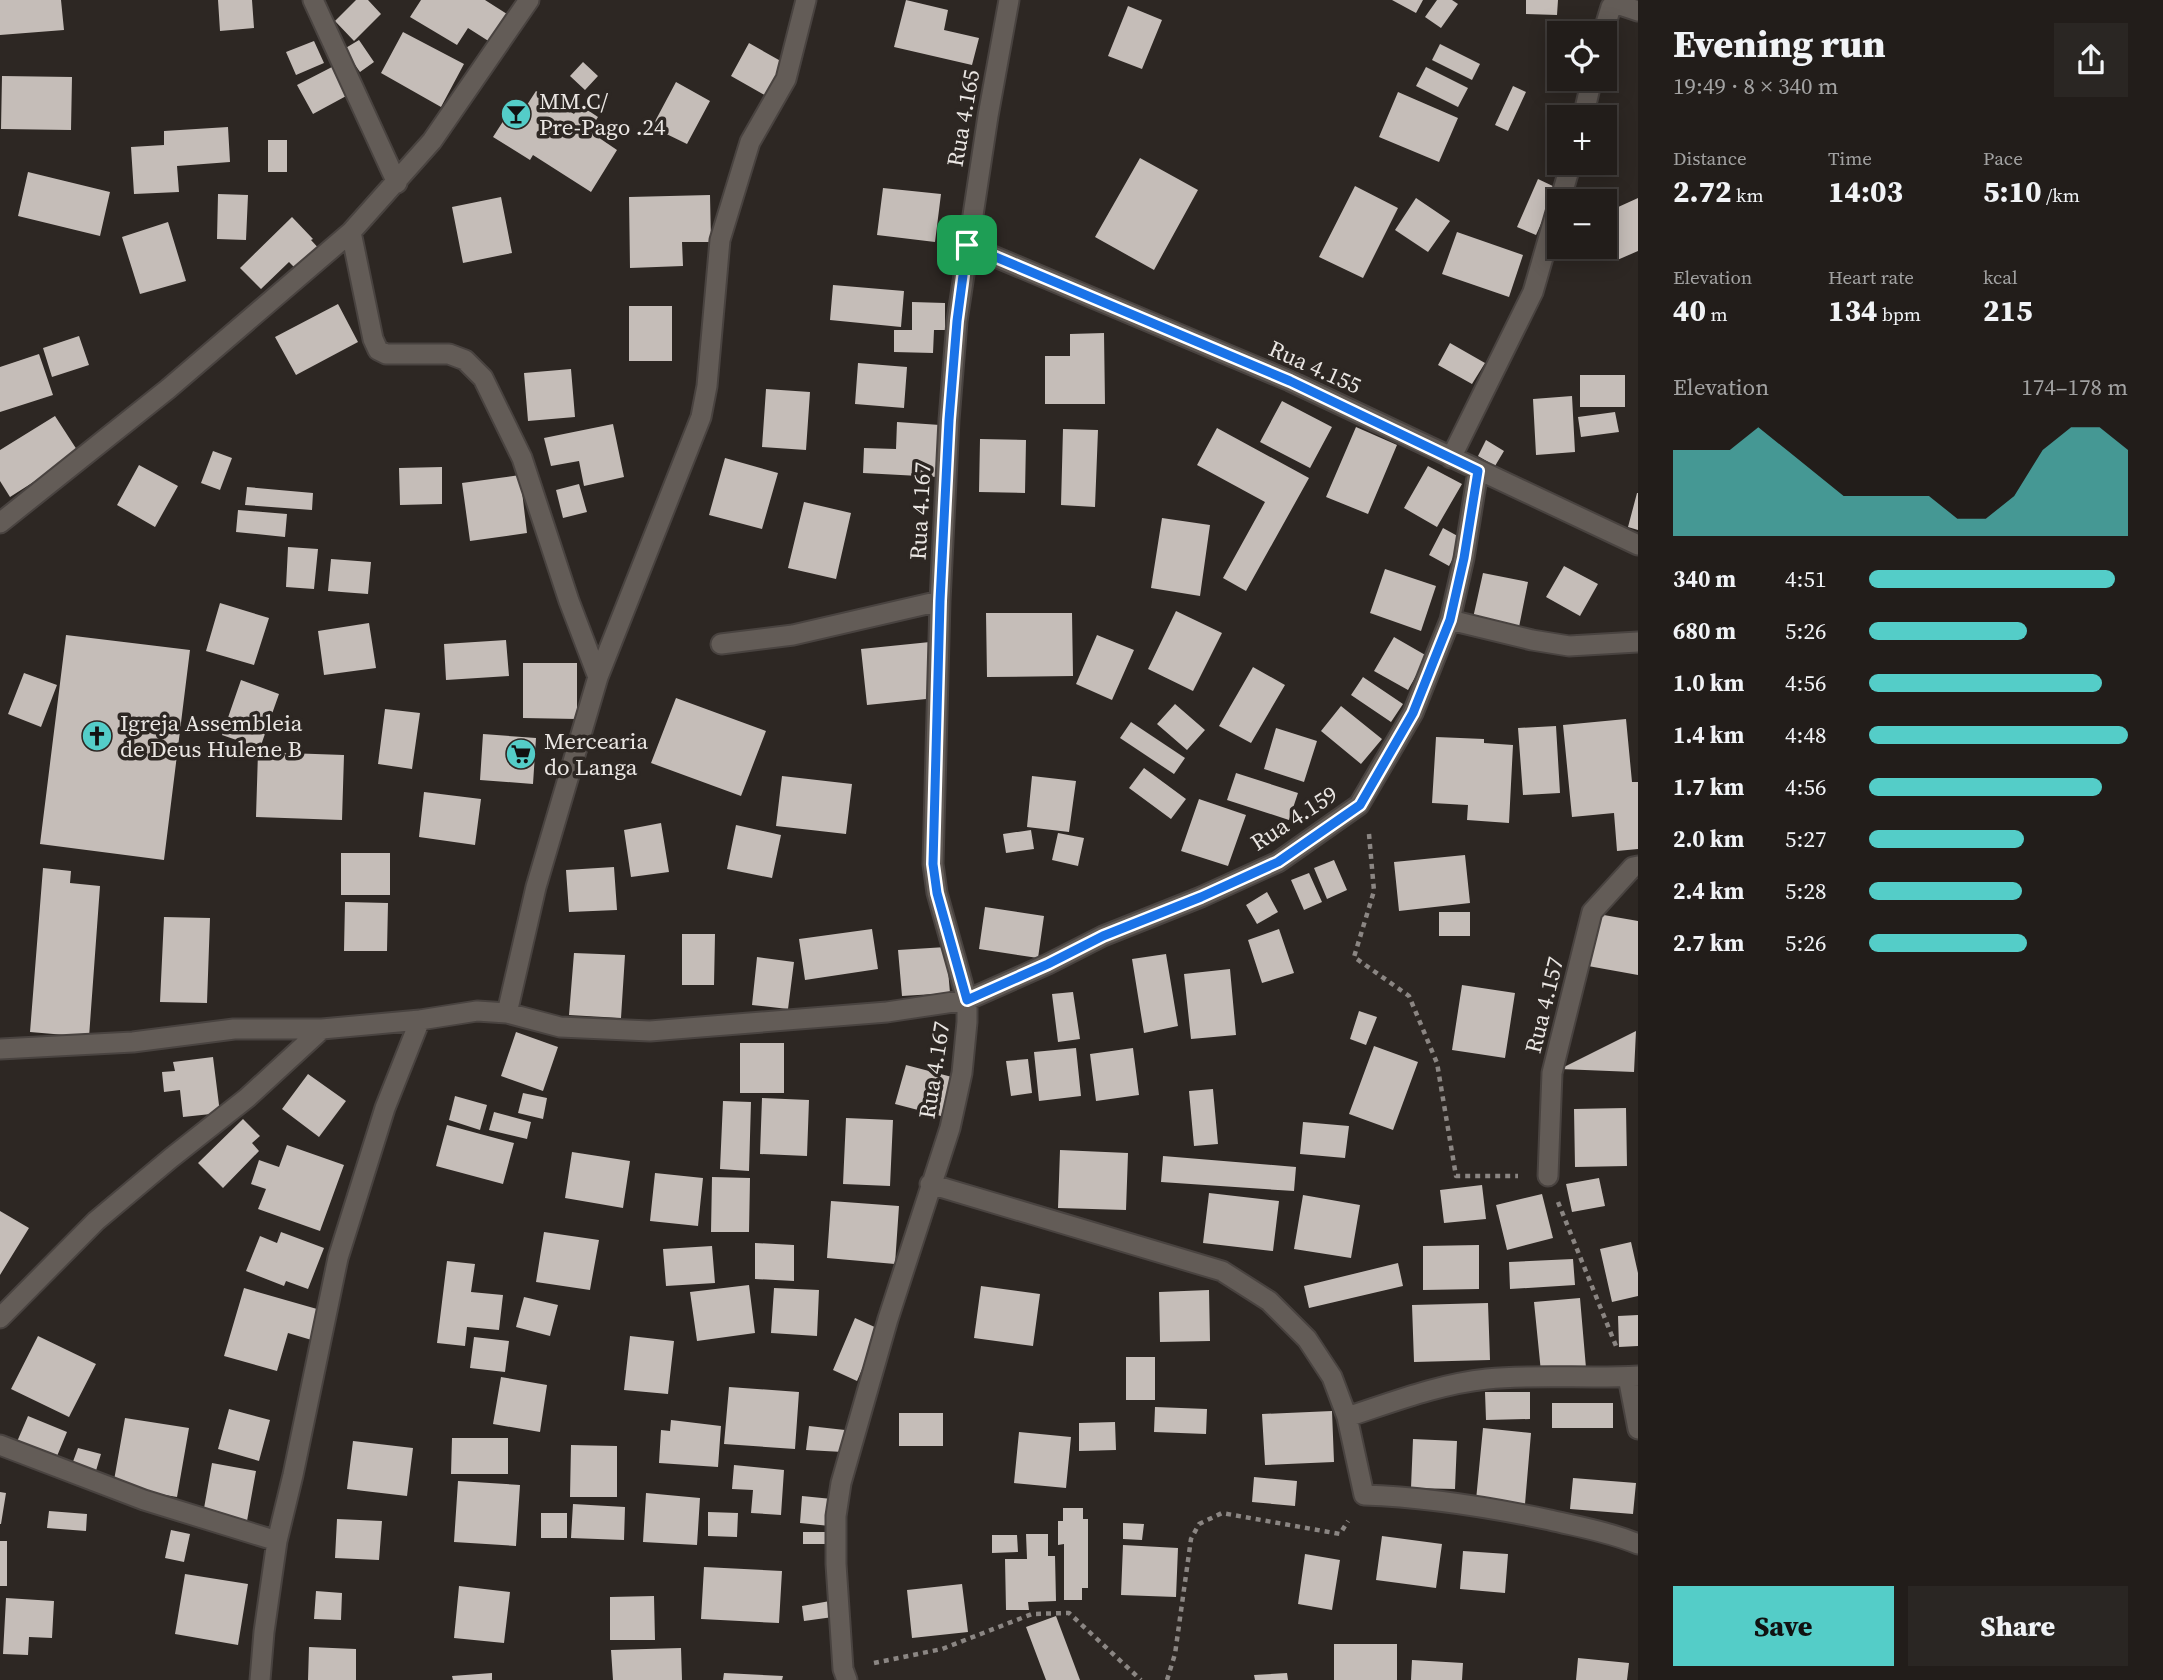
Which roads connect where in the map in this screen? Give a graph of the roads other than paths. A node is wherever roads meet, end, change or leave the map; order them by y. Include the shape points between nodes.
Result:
1 (313, 0) edge
2 (528, 0) edge
3 (806, 0) edge
4 (1009, 0) edge
5 (1638, 11) edge
6 (1607, 21) edge
7 (397, 183) junction
8 (351, 232) junction
9 (1547, 244) edge
10 (967, 245) junction
11 (1451, 458) junction
12 (1478, 471) junction
13 (0, 523) edge
14 (1638, 545) edge
15 (940, 601) junction
16 (1450, 620) junction
17 (1638, 642) edge
18 (721, 644) dead end
19 (598, 677) junction
20 (1638, 866) edge
21 (967, 1000) junction
22 (507, 1013) junction
23 (420, 1020) junction
24 (322, 1028) junction
25 (0, 1049) edge
26 (1548, 1176) road end
27 (930, 1184) junction
28 (0, 1318) edge
29 (1633, 1376) edge
30 (1347, 1417) junction
31 (1638, 1429) edge
32 (0, 1444) edge
33 (277, 1541) junction
34 (1638, 1544) edge
35 (844, 1676) edge
36 (260, 1680) edge

1 - 7 street
2 - 7 street via 432,141
3 - 19 street via 786,79 750,142 720,240 701,417
4 - 10 street, Rua 4.165
5 - 6 street via 1617,4 1611,7
7 - 8 street
8 - 13 street via 168,389
8 - 19 street via 377,350 449,354 465,360 483,378 522,458
9 - 11 street via 1533,292
10 - 11 street, Rua 4.155 via 1290,381
10 - 15 street, Rua 4.167 via 949,420
11 - 12 street, Rua 4.155
12 - 14 street, Rua 4.155
12 - 16 street, Rua 4.159
15 - 18 street via 793,635
15 - 21 street, Rua 4.167 via 933,864
16 - 17 street via 1569,646
16 - 21 street, Rua 4.159 via 1413,713 1360,805 1278,862
19 - 22 street via 536,887
20 - 26 street, Rua 4.157 via 1592,912 1552,1073
21 - 22 street, Rua 4.159 via 887,1012 650,1031 560,1027
21 - 27 street, Rua 4.167 via 962,1073 950,1128
22 - 23 street, Rua 4.159
23 - 24 street, Rua 4.159
23 - 33 street via 385,1108 338,1258
24 - 25 street, Rua 4.159 via 234,1029
24 - 28 street via 247,1098 96,1221
27 - 30 street via 1222,1270 1269,1301 1307,1339 1332,1377
27 - 35 street, Rua 4.167 via 841,1483 836,1564
29 - 30 street via 1484,1379 1431,1390
29 - 31 street
30 - 34 street via 1364,1495 1481,1506
32 - 33 street via 144,1500
33 - 36 street

